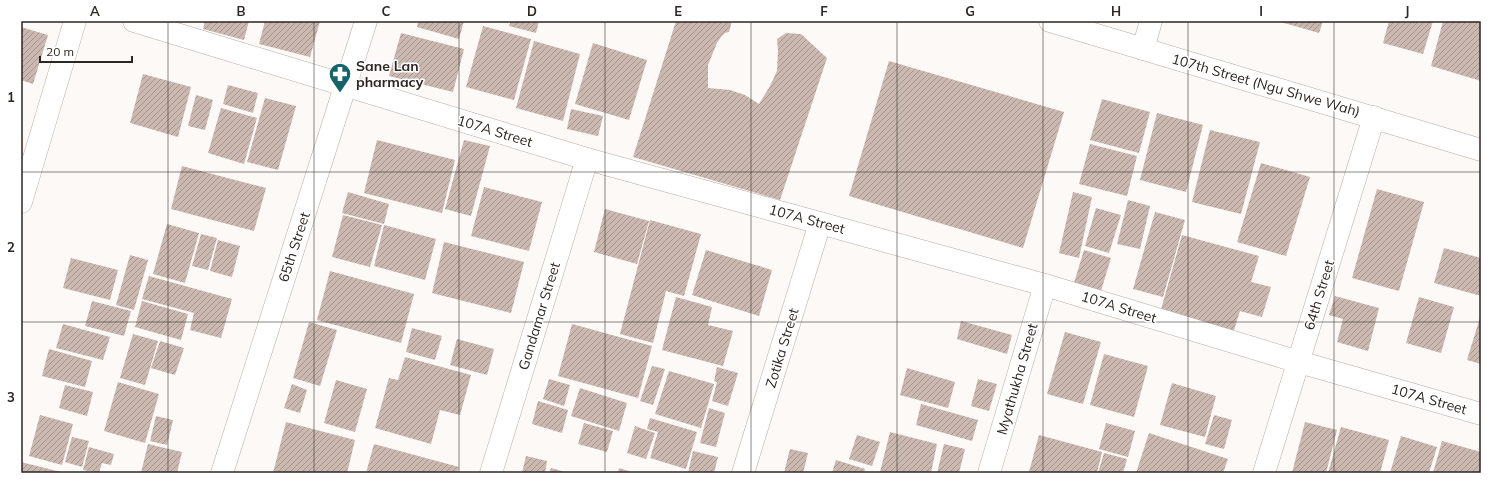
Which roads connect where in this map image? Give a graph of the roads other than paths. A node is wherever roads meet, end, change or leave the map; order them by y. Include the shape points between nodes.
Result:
1 (75, 21) edge
2 (134, 21) edge
3 (366, 21) edge
4 (1050, 21) edge
5 (1151, 21) edge
6 (1142, 49) junction
7 (345, 86) junction
8 (1374, 117) junction
9 (1481, 150) edge
10 (587, 159) junction
11 (21, 202) edge
12 (820, 223) junction
13 (1045, 285) junction
14 (1299, 362) junction
15 (1481, 414) edge
16 (222, 473) edge
17 (491, 473) edge
18 (744, 473) edge
19 (989, 473) edge
20 (1264, 473) edge

1 - 11 street
2 - 7 street, 107A Street
3 - 7 street, 65th Street
4 - 6 street, 107th Street (Ngu Shwe Wah)
5 - 6 street
6 - 8 street, 107th Street (Ngu Shwe Wah)
7 - 10 street, 107A Street
7 - 16 street, 65th Street
8 - 9 street, 107th Street (Ngu Shwe Wah)
8 - 14 street, 64th Street
10 - 12 street, 107A Street
10 - 17 street, Gandamar Street
12 - 13 street, 107A Street
12 - 18 street, Zotika Street
13 - 14 street, 107A Street
13 - 19 street, Myathukha Street
14 - 15 street, 107A Street
14 - 20 street, 64th Street

